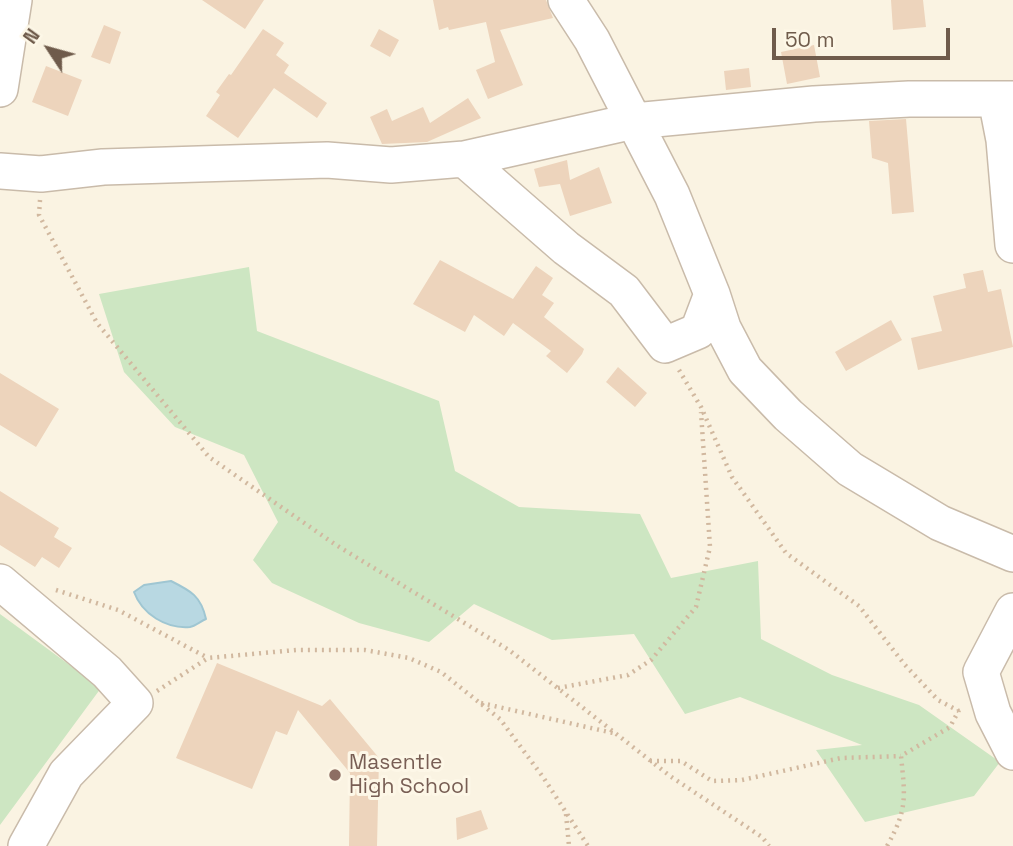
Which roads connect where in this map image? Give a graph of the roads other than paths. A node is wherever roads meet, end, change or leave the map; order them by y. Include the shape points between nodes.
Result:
1 (14, 0) edge
2 (566, 0) edge
3 (0, 89) edge
4 (1004, 99) edge
5 (634, 121) junction
6 (464, 159) junction
7 (0, 171) edge
8 (1013, 245) edge
9 (712, 294) junction
10 (1013, 554) edge
11 (0, 582) edge
12 (1011, 619) edge
13 (1013, 752) edge
14 (26, 846) edge

1 - 3 street
2 - 5 street
4 - 5 street via 814,104
4 - 8 street
5 - 6 street
5 - 9 street
6 - 7 street via 391,165 327,160 103,167 41,174
6 - 9 street via 566,248 624,291 665,345 698,331
9 - 10 street via 745,370 850,469 940,523
11 - 14 street via 107,672 135,703 66,775
12 - 13 street via 981,672 993,713

